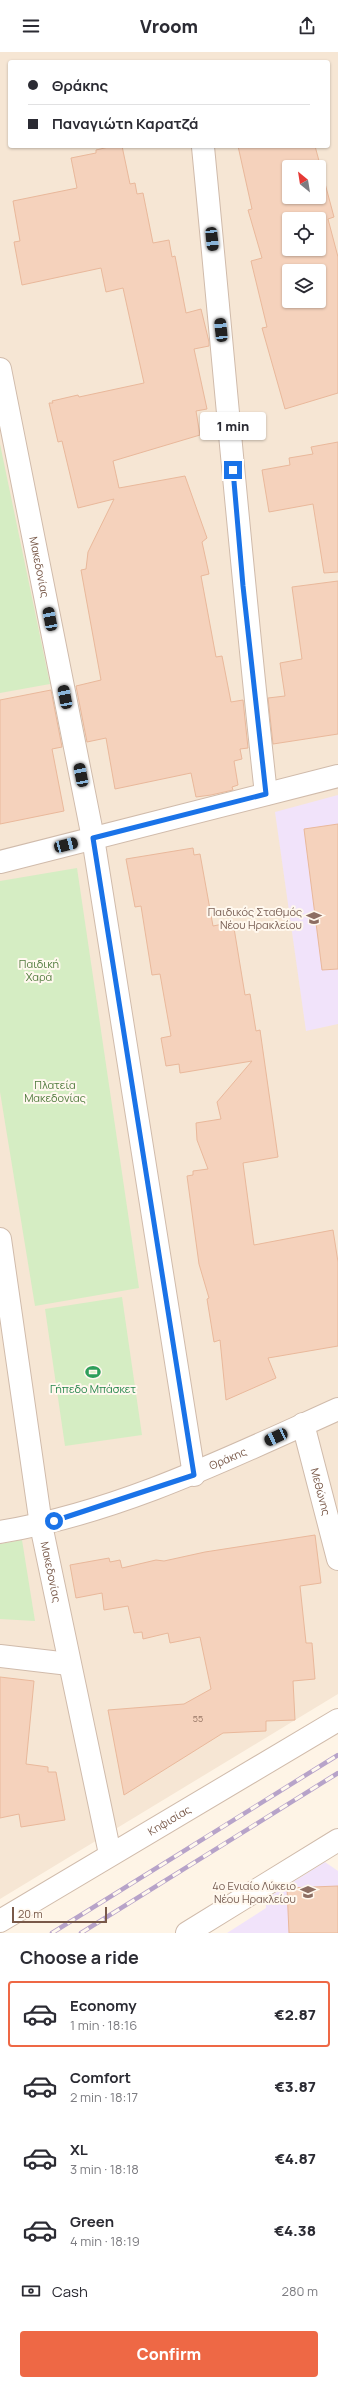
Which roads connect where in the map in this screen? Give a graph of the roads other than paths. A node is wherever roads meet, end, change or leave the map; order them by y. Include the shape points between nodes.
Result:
1 (203, 148) edge
2 (0, 369) edge
3 (338, 776) edge
4 (266, 794) junction
5 (93, 838) junction
6 (0, 862) edge
7 (0, 1239) edge
8 (338, 1409) edge
9 (303, 1424) junction
10 (194, 1475) junction
11 (41, 1525) junction
12 (0, 1532) edge
13 (338, 1559) edge
14 (0, 1656) edge
15 (69, 1664) junction
16 (338, 1720) edge
17 (338, 1840) edge
18 (110, 1854) junction
19 (0, 1921) edge
20 (187, 1933) edge

1 - 4 street via 228,399 243,586
2 - 5 street, Μακεδονίας
3 - 4 street
4 - 5 street
5 - 6 street
5 - 10 street, Μακεδονίας
7 - 11 street, Μακεδονίας
8 - 9 street, Θράκης
9 - 10 street, Θράκης
9 - 13 street, Μεθώνης
10 - 11 street, Θράκης
11 - 12 street, Θράκης
11 - 15 street, Μακεδονίας
14 - 15 street
15 - 18 street, Μακεδονίας
16 - 18 street, Κηφισίας
17 - 20 street
18 - 19 street, Κηφισίας

